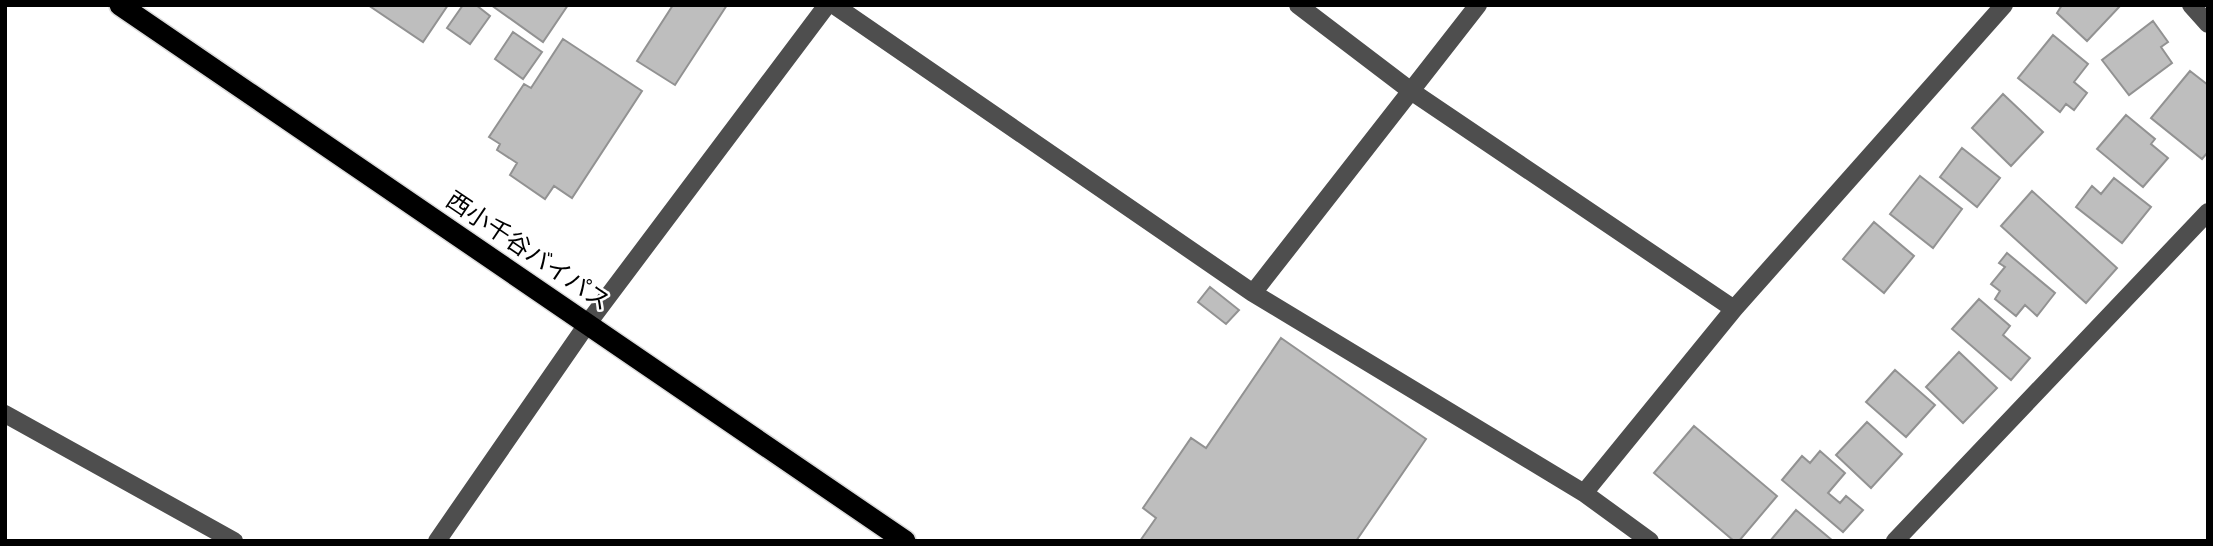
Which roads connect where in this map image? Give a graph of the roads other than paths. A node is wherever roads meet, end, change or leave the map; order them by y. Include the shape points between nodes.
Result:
1 (120, 5) edge
2 (827, 5) edge
3 (834, 5) edge
4 (1298, 5) edge
5 (1478, 5) edge
6 (2004, 5) edge
7 (2190, 5) edge
8 (2208, 24) edge
9 (1411, 90) junction
10 (2208, 212) edge
11 (1253, 293) junction
12 (1734, 309) junction
13 (587, 323) junction
14 (5, 414) edge
15 (1584, 493) junction
16 (234, 541) edge
17 (437, 541) edge
18 (905, 541) edge
19 (1650, 541) edge
20 (1895, 541) edge

1 - 13 highway, 西小千谷バイパス
2 - 13 street
3 - 11 street
4 - 9 street
5 - 9 street
6 - 12 street
7 - 8 street
9 - 11 street
9 - 12 street
10 - 20 street
11 - 15 street
12 - 15 street
13 - 17 street
13 - 18 highway, 西小千谷バイパス
14 - 16 street
15 - 19 street

